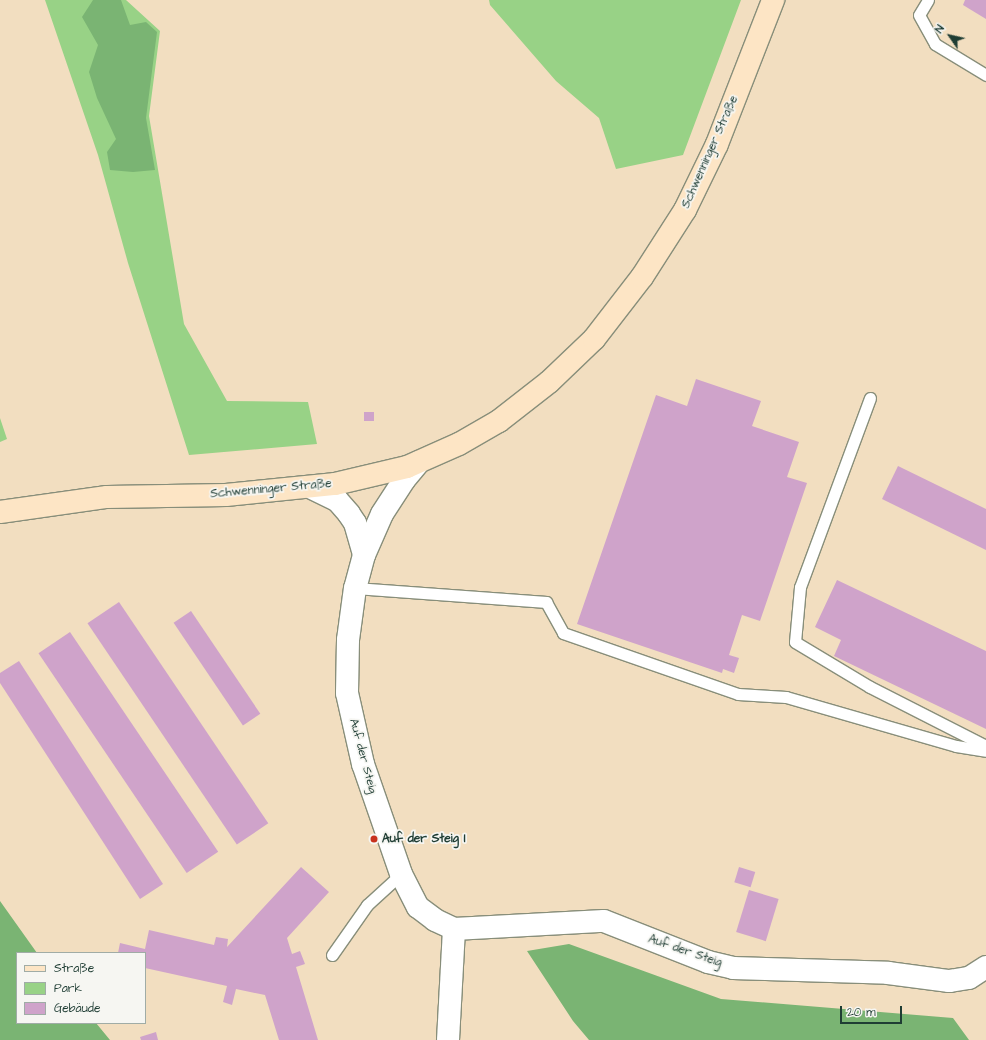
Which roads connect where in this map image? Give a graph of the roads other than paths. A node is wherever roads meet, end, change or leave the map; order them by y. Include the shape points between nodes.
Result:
1 (773, 0) edge
2 (928, 0) edge
3 (986, 75) edge
4 (870, 398) dead end
5 (419, 462) junction
6 (312, 488) junction
7 (0, 512) edge
8 (364, 555) junction
9 (355, 588) junction
10 (986, 746) edge
11 (986, 751) edge
12 (401, 874) junction
13 (454, 929) junction
14 (332, 955) dead end
15 (986, 967) edge
16 (448, 1040) edge

1 - 5 main road, Schwenninger Straße via 717,144 685,210 642,278 594,339 549,382 499,421
2 - 3 lane via 919,15 935,44
4 - 10 lane via 800,587 795,642 870,687
5 - 6 main road, Schwenninger Straße via 407,467
5 - 8 street, Auf der Steig via 382,514
6 - 7 main road, Schwenninger Straße via 226,495 107,497
6 - 8 street via 337,500 349,514 355,523
8 - 9 street, Auf der Steig
9 - 11 lane via 546,602 563,633 738,694 786,697 956,746
9 - 12 street, Auf der Steig via 348,640 347,693 363,764
12 - 13 street, Auf der Steig via 418,907 435,920
12 - 14 lane via 367,905
13 - 15 street, Auf der Steig via 604,921 708,962 733,968 888,973 949,981 969,978
13 - 16 street

